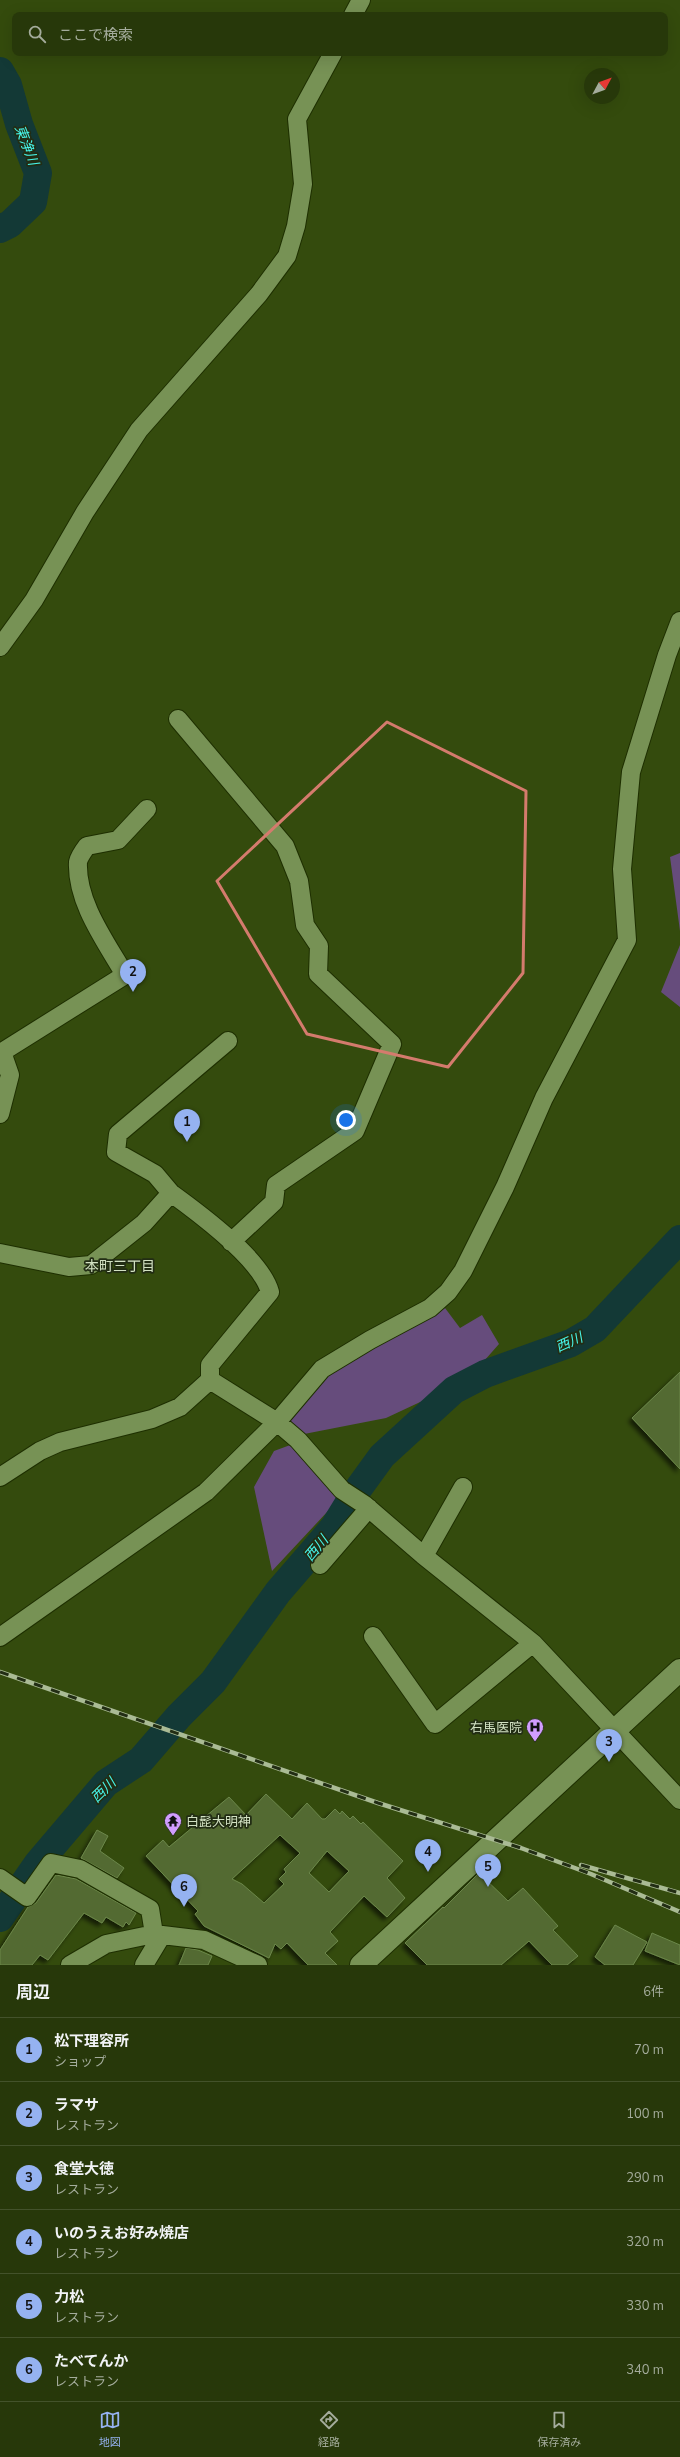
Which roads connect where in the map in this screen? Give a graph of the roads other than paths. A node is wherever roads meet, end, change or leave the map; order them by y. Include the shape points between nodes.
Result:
1 (361, 0) edge
2 (355, 12) edge
3 (331, 56) edge
4 (680, 621) edge
5 (0, 647) edge
6 (178, 719) dead end
7 (148, 809) dead end
8 (228, 1041) dead end
9 (0, 1114) edge
10 (171, 1193) junction
11 (231, 1242) junction
12 (0, 1253) edge
13 (210, 1380) junction
14 (277, 1422) junction
15 (0, 1477) edge
16 (463, 1487) dead end
17 (367, 1506) junction
18 (424, 1556) junction
19 (320, 1565) dead end
20 (373, 1636) dead end
21 (0, 1637) edge
22 (533, 1643) junction
23 (680, 1670) edge
24 (615, 1732) junction
25 (680, 1800) edge
26 (0, 1878) edge
27 (158, 1935) junction
28 (70, 1965) edge
29 (144, 1965) edge
30 (258, 1965) edge
31 (362, 1965) edge

1 - 2 street
3 - 5 street via 297,119 303,184 296,226 287,256 259,294 139,430 85,512 34,600
4 - 14 street via 631,772 622,869 627,940 544,1098 477,1243 455,1282 430,1308 322,1369
6 - 11 street via 285,846 299,881 305,925 319,946 318,974 392,1044 355,1131 276,1185 274,1202
7 - 9 street via 118,840 87,846 78,861 82,890 100,933 125,975 2,1052 10,1075
8 - 10 street via 118,1134 116,1152 155,1174
10 - 11 street via 205,1217
10 - 12 street via 144,1223 91,1265 69,1267
11 - 13 street via 266,1279 270,1292 210,1365
13 - 14 street
13 - 15 street via 180,1407 152,1419 60,1442 40,1451
14 - 17 street via 298,1440 342,1490
14 - 21 street via 206,1492
16 - 18 street
17 - 18 street
17 - 19 street
18 - 22 street
20 - 22 street via 435,1724
22 - 24 street
23 - 24 street
24 - 25 street
24 - 31 street
26 - 27 street via 27,1897 51,1863 80,1868 150,1909
27 - 28 street via 106,1944
27 - 29 street
27 - 30 street via 204,1940

